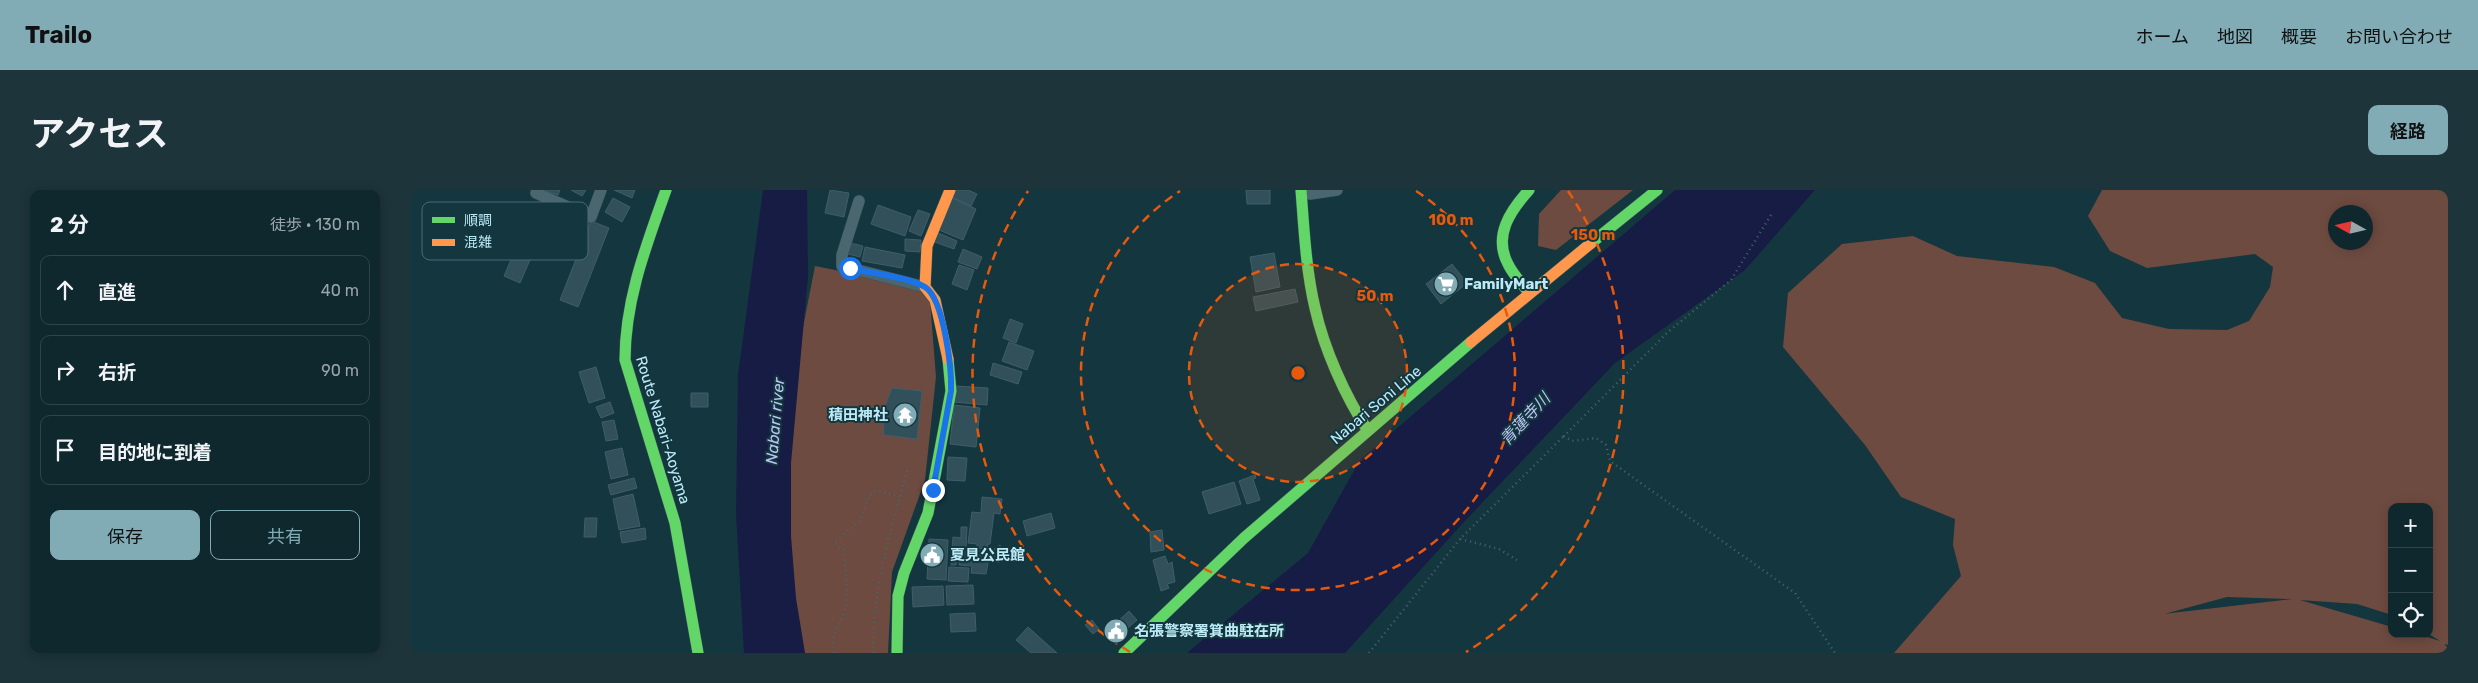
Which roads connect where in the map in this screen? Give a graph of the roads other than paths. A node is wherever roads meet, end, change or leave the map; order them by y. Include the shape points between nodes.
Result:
1 (537, 190) edge
2 (601, 190) edge
3 (666, 190) edge
4 (950, 190) edge
5 (1337, 190) edge
6 (1529, 190) edge
7 (1657, 190) edge
8 (1301, 191) edge
9 (859, 201) dead end
10 (557, 202) edge
11 (588, 216) edge
12 (925, 287) junction
13 (1529, 294) junction
14 (1368, 430) junction
15 (698, 653) edge
16 (898, 653) edge
17 (1124, 653) edge

1 - 10 street via 536,193
2 - 11 street via 591,217
3 - 15 main road, Route Nabari-Aoyama via 633,283 624,336 624,360 675,523
4 - 12 main road via 927,246
5 - 8 street via 1310,194
6 - 13 main road via 1511,211 1504,224 1502,240 1503,255 1509,267
7 - 13 main road, Nabari Soni Line
8 - 14 main road via 1315,309 1335,368 1355,411
9 - 12 street via 842,255 842,266
12 - 16 main road via 936,300 952,376 951,391 928,513 898,596
13 - 14 main road, Nabari Soni Line
14 - 17 main road, Nabari Soni Line via 1244,538

